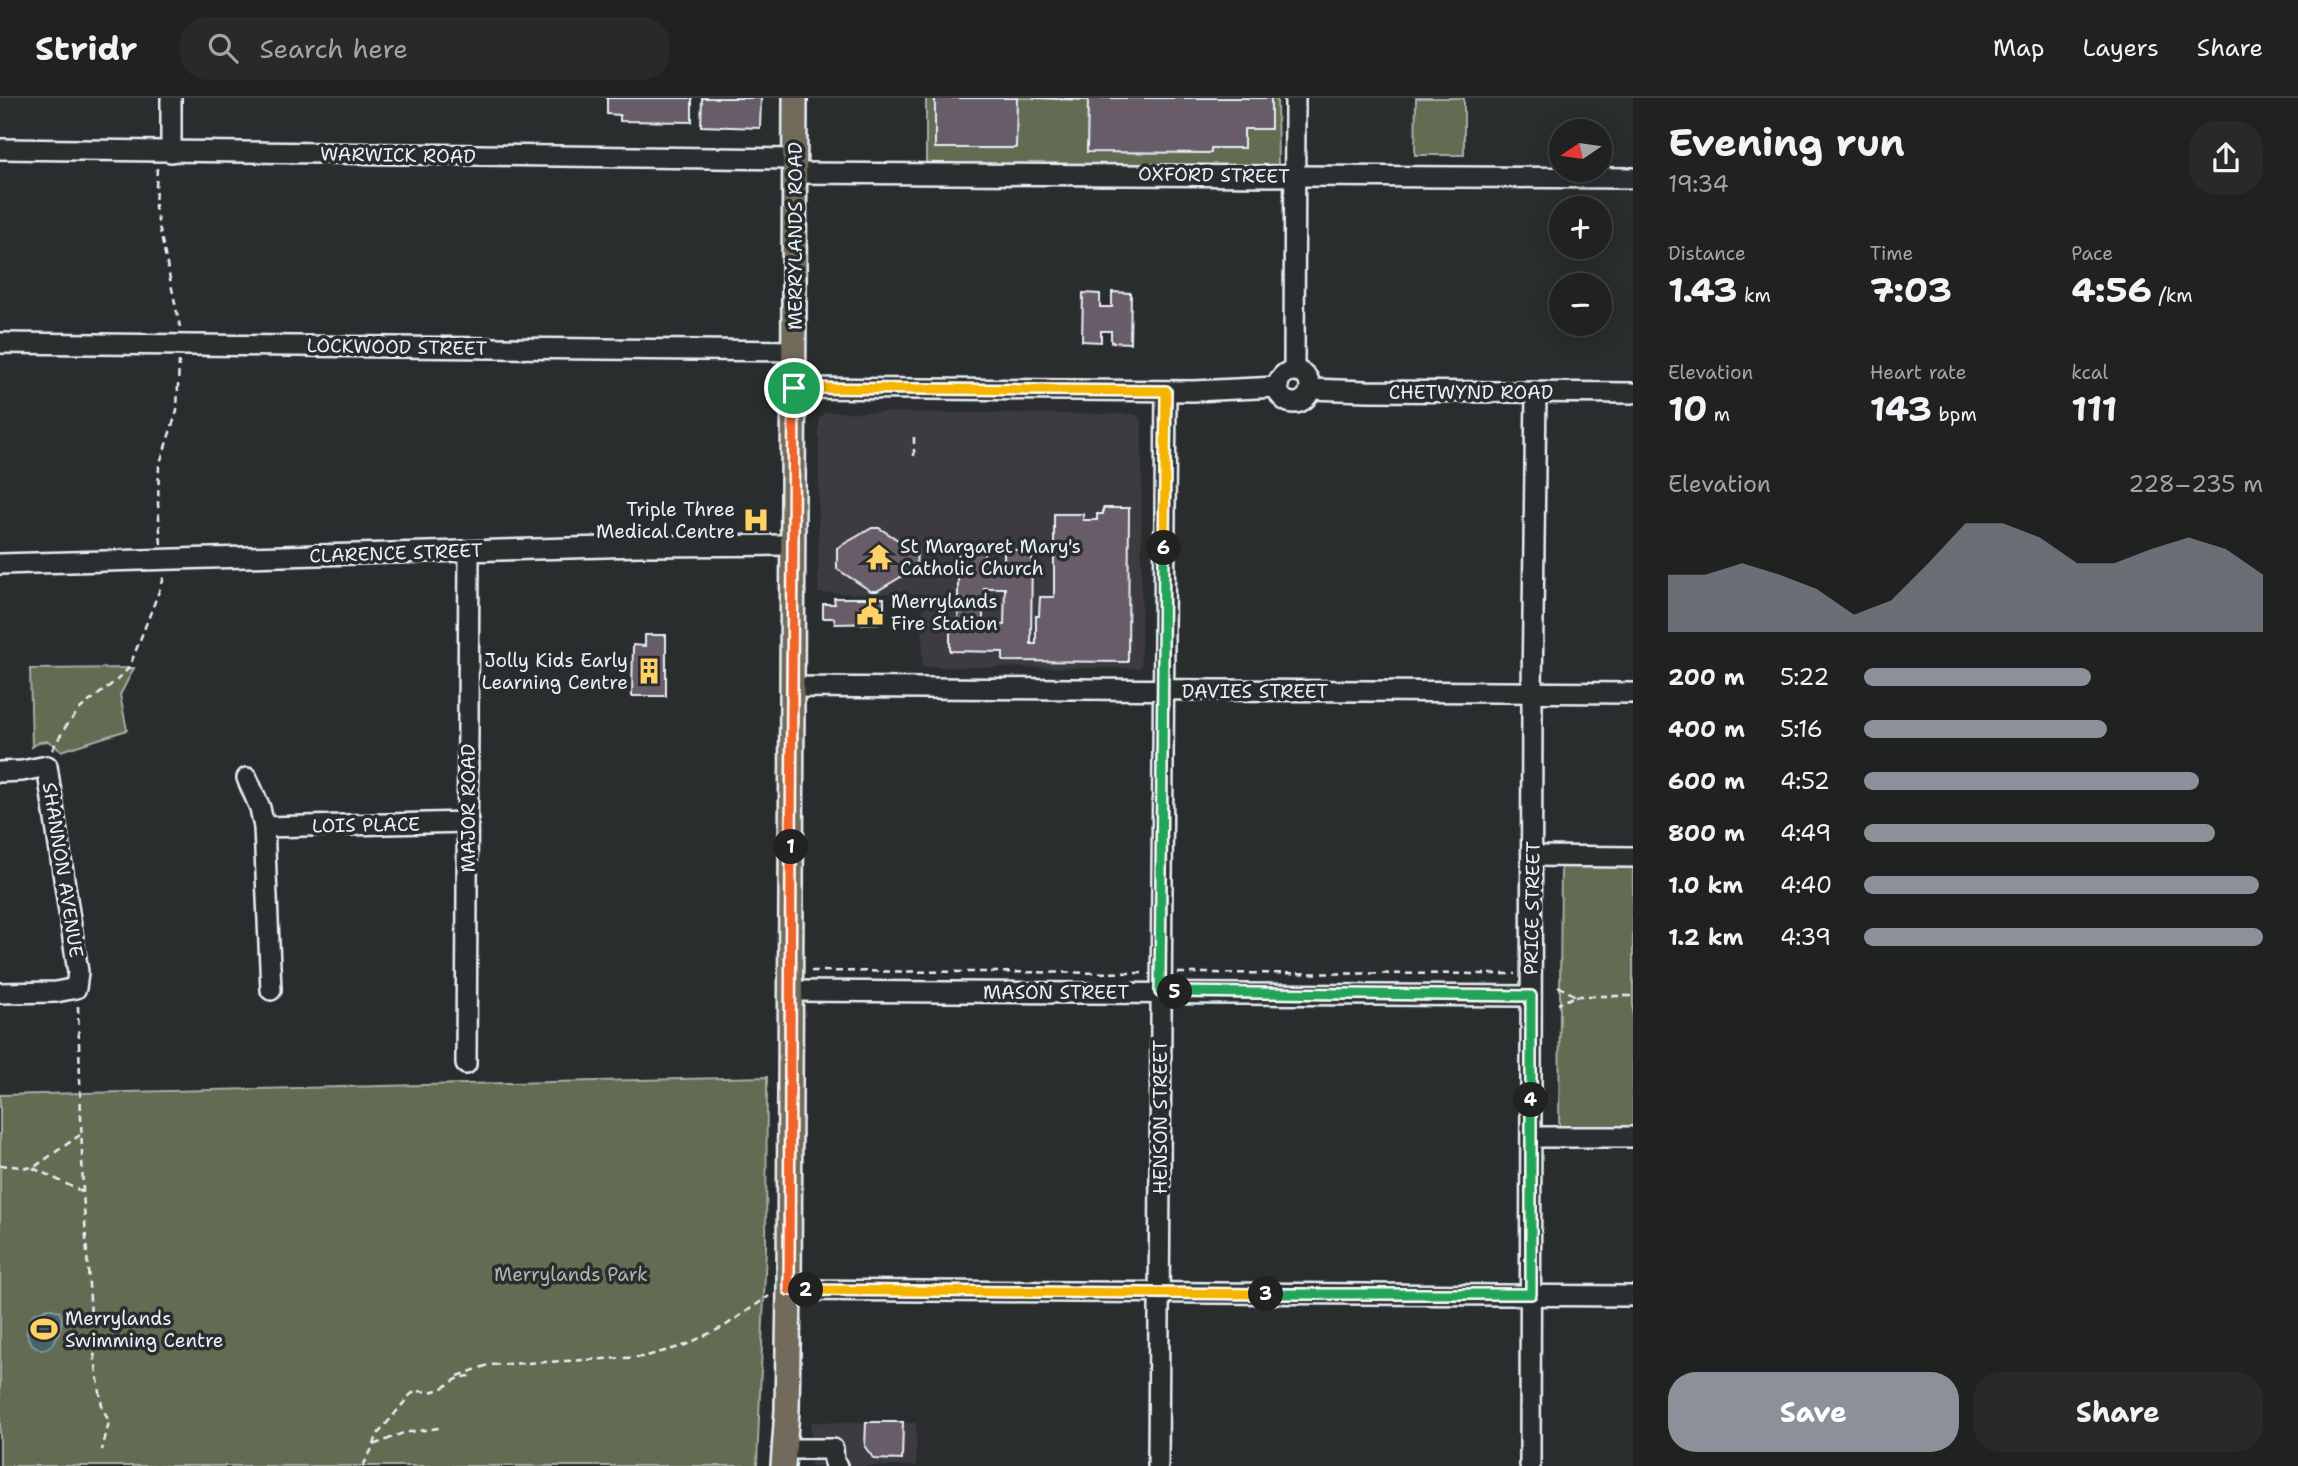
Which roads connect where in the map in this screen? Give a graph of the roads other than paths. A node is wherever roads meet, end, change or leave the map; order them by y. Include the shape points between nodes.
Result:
1 (171, 98) edge
2 (795, 98) edge
3 (1295, 98) edge
4 (0, 149) edge
5 (171, 152) junction
6 (795, 166) junction
7 (1295, 176) junction
8 (1633, 178) edge
9 (0, 343) edge
10 (794, 351) junction
11 (1294, 370) junction
12 (1278, 387) junction
13 (794, 388) junction
14 (1310, 389) junction
15 (1166, 391) junction
16 (1536, 392) junction
17 (1633, 393) edge
18 (793, 545) junction
19 (469, 552) junction
20 (0, 564) edge
21 (792, 687) junction
22 (1162, 690) junction
23 (1532, 692) junction
24 (1633, 693) edge
25 (0, 772) edge
26 (247, 778) dead end
27 (468, 822) junction
28 (264, 827) junction
29 (1533, 856) junction
30 (1633, 857) edge
31 (1160, 982) junction
32 (271, 990) dead end
33 (791, 991) junction
34 (0, 993) edge
35 (1531, 996) junction
36 (466, 1064) dead end
37 (1531, 1137) junction
38 (1633, 1137) edge
39 (779, 1293) junction
40 (1161, 1293) junction
41 (1531, 1294) junction
42 (1633, 1296) edge
43 (784, 1457) edge
44 (837, 1466) edge
45 (1158, 1466) edge
46 (1530, 1466) edge

1 - 5 street
2 - 6 main road, MERRYLANDS ROAD
3 - 7 street
4 - 5 street, WARWICK ROAD
5 - 6 street, WARWICK ROAD
6 - 7 street, OXFORD STREET
6 - 10 main road, MERRYLANDS ROAD
7 - 8 street, OXFORD STREET
7 - 11 street
9 - 10 street, LOCKWOOD STREET
10 - 13 main road, MERRYLANDS ROAD
11 - 12 street via 1281,377
11 - 14 street via 1306,376
12 - 14 street via 1290,403 1301,401
12 - 15 street
13 - 15 street
13 - 18 main road, MERRYLANDS ROAD
14 - 16 street, CHETWYND ROAD
15 - 22 street, HENSON STREET
16 - 17 street, CHETWYND ROAD
16 - 23 street, PRICE STREET
18 - 19 street, CLARENCE STREET
18 - 21 main road, MERRYLANDS ROAD
19 - 20 street, CLARENCE STREET
19 - 27 street, MAJOR ROAD
21 - 22 street, DAVIES STREET
21 - 33 main road, MERRYLANDS ROAD
22 - 23 street, DAVIES STREET
22 - 31 street, HENSON STREET
23 - 24 street, DAVIES STREET
23 - 29 street, PRICE STREET
25 - 34 street, SHANNON AVENUE via 47,766 78,972 76,988
26 - 28 street
27 - 28 street, LOIS PLACE
27 - 36 street, MAJOR ROAD
28 - 32 street
29 - 30 street
29 - 35 street, PRICE STREET
31 - 33 street, MASON STREET
31 - 35 street, MASON STREET
31 - 40 street, HENSON STREET
33 - 39 main road, MERRYLANDS ROAD
35 - 37 street, PRICE STREET
37 - 38 street
37 - 41 street, PRICE STREET
39 - 40 street
39 - 43 main road, MERRYLANDS ROAD
40 - 41 street
40 - 45 street, HENSON STREET
41 - 42 street
41 - 46 street, PRICE STREET
43 - 44 street via 833,1449

